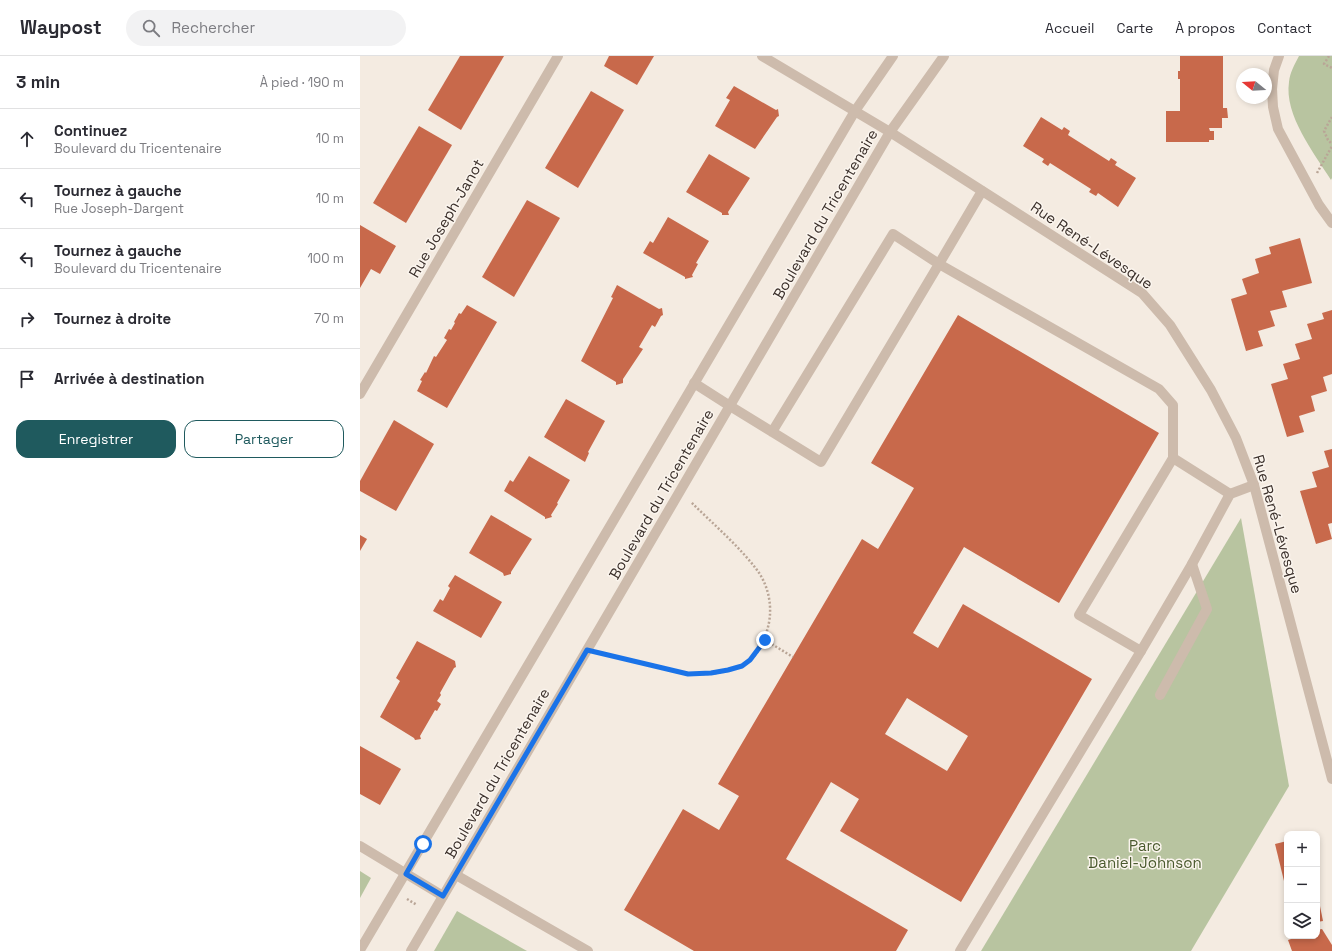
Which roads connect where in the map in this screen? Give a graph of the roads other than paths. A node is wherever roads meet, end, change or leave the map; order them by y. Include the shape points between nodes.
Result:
1 (558, 56) edge
2 (762, 56) edge
3 (893, 56) edge
4 (944, 56) edge
5 (1279, 56) edge
6 (855, 111) junction
7 (890, 132) junction
8 (982, 191) junction
9 (1332, 223) edge
10 (939, 264) junction
11 (694, 383) junction
12 (360, 394) edge
13 (730, 406) junction
14 (772, 432) junction
15 (1173, 458) junction
16 (1254, 485) junction
17 (1230, 494) junction
18 (1192, 564) junction
19 (1141, 651) junction
20 (1160, 695) dead end
21 (1332, 779) edge
22 (360, 846) edge
23 (406, 874) junction
24 (456, 875) junction
25 (443, 896) junction
26 (962, 949) edge
27 (360, 950) edge
28 (411, 951) edge
29 (588, 951) edge

1 - 12 street, Rue Joseph-Janot
2 - 6 street, Rue René-Lévesque
3 - 6 street, Boulevard du Tricentenaire
4 - 7 street, Boulevard du Tricentenaire
5 - 9 street via 1272,89 1278,129
6 - 7 street, Rue René-Lévesque
6 - 11 street, Boulevard du Tricentenaire
7 - 8 street, Rue René-Lévesque
7 - 13 street, Boulevard du Tricentenaire
8 - 10 street
8 - 16 street, Rue René-Lévesque via 1142,294 1170,325 1211,390 1236,438
10 - 14 street via 893,234
10 - 14 street via 821,462
10 - 15 street via 1159,389 1173,405
11 - 13 street
11 - 23 street, Boulevard du Tricentenaire
13 - 14 street
13 - 24 street, Boulevard du Tricentenaire
15 - 17 street
15 - 19 street via 1079,615
16 - 17 street
16 - 21 street, Rue René-Lévesque
17 - 18 street
18 - 19 street
18 - 20 street via 1207,609
19 - 26 street
22 - 23 street
23 - 25 street
23 - 27 street, Boulevard du Tricentenaire
24 - 25 street, Boulevard du Tricentenaire
24 - 29 street
25 - 28 street, Boulevard du Tricentenaire

